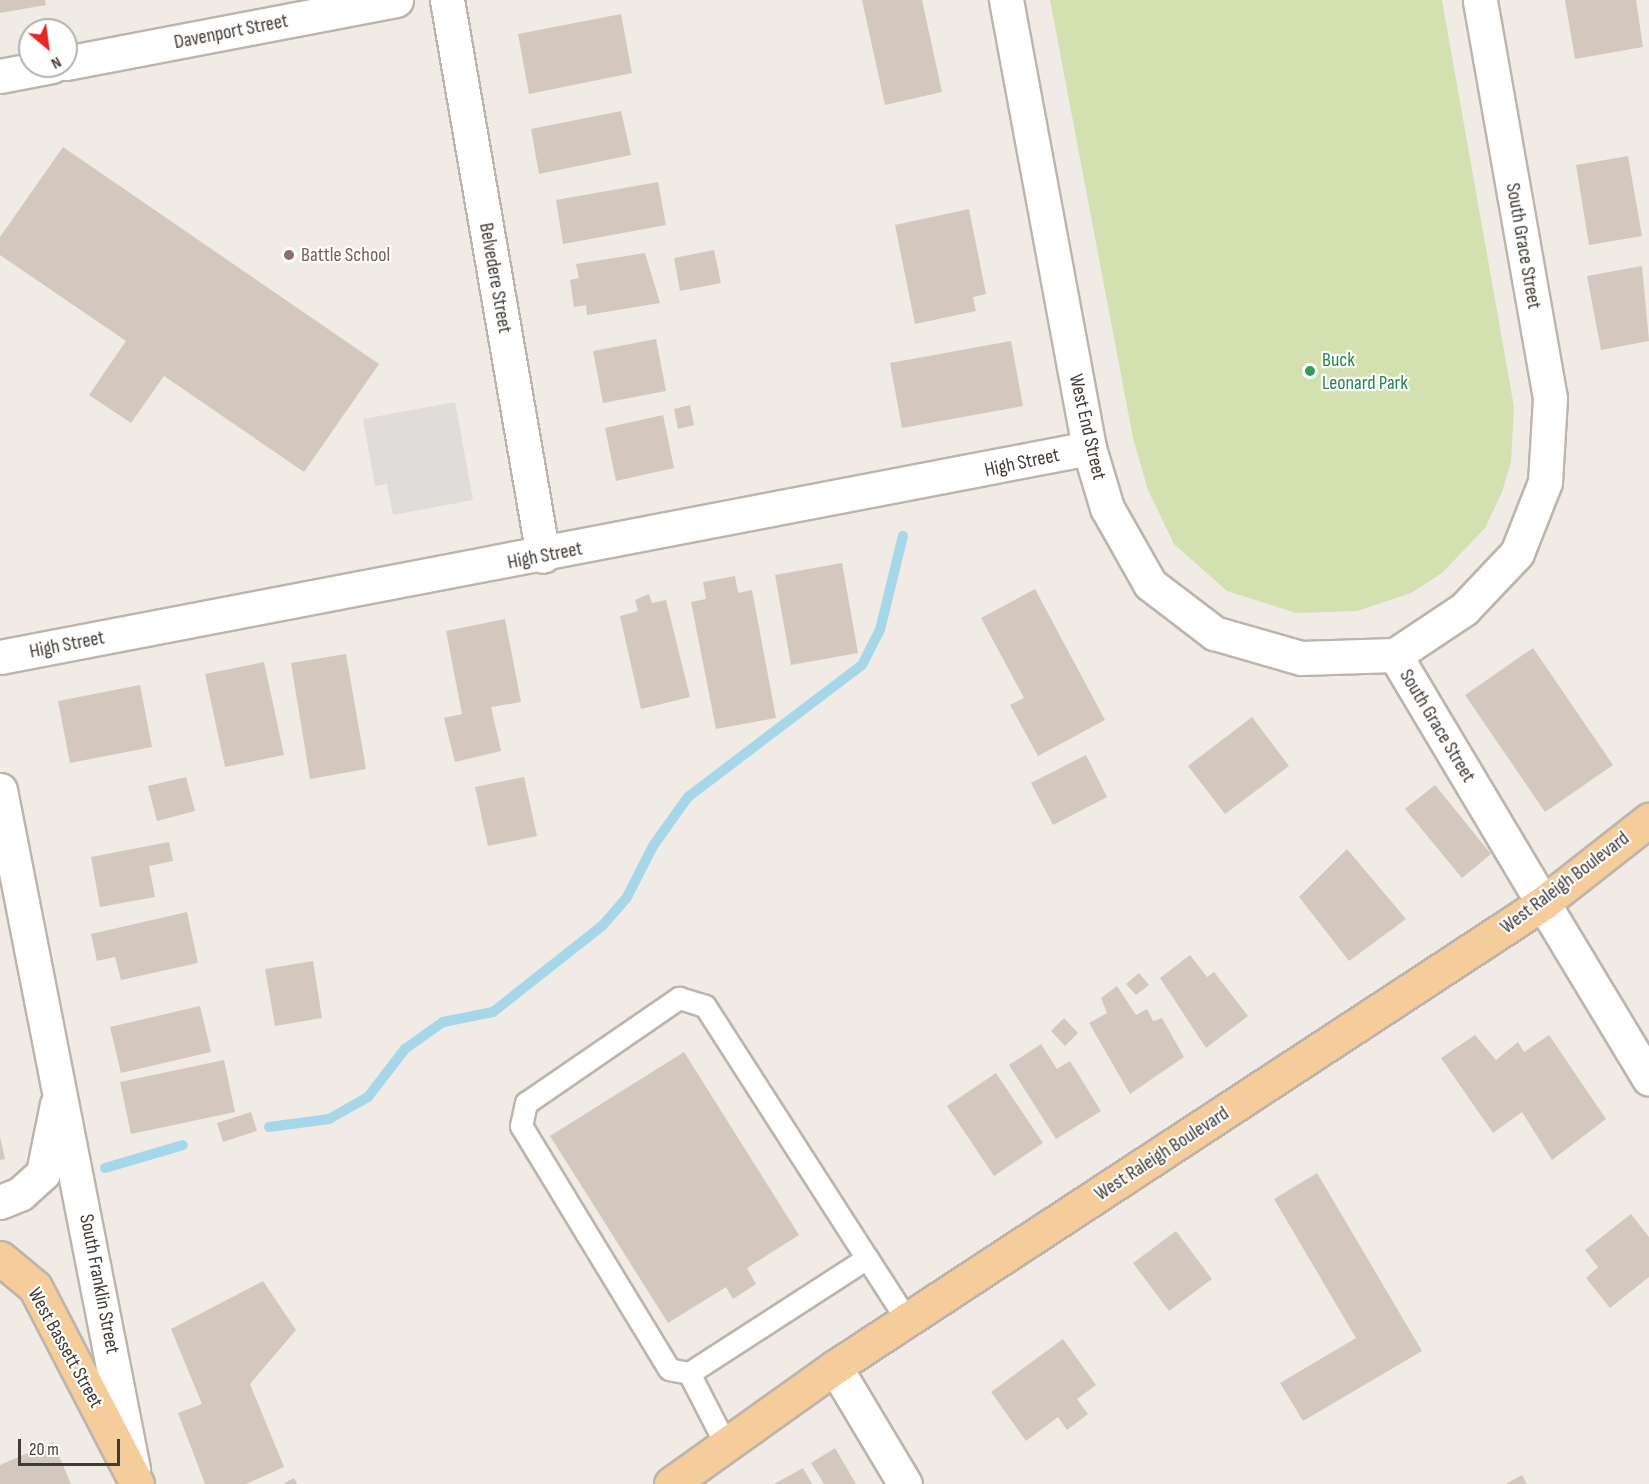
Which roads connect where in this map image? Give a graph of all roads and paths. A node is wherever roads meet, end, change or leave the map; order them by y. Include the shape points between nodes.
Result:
1 (396, 0) edge
2 (447, 0) edge
3 (1006, 0) edge
4 (1480, 0) edge
5 (78, 61) edge
6 (18, 72) edge
7 (0, 76) edge
8 (1089, 448) junction
9 (543, 556) junction
10 (1395, 655) junction
11 (0, 657) edge
12 (0, 790) edge
13 (1649, 820) edge
14 (1543, 903) junction
15 (1649, 1079) edge
16 (59, 1084) junction
17 (0, 1202) edge
18 (0, 1258) edge
19 (867, 1258) junction
20 (907, 1320) junction
21 (835, 1367) junction
22 (689, 1373) junction
23 (726, 1445) junction
24 (136, 1482) edge
25 (671, 1484) edge
26 (905, 1484) edge

1 - 5 street, Davenport Street
2 - 9 street, Belvedere Street
3 - 8 street, West End Street
4 - 10 street, South Grace Street via 1550,398 1545,482 1517,553 1464,609
6 - 7 street
8 - 9 street, High Street
8 - 10 street, West End Street via 1107,508 1150,584 1214,633 1301,658
9 - 11 street, High Street
10 - 14 street, South Grace Street
12 - 16 street, South Franklin Street
13 - 14 main road, West Raleigh Boulevard
14 - 15 street, South Grace Street
14 - 20 main road, West Raleigh Boulevard
16 - 17 street, South Franklin Street via 43,1173 20,1194
16 - 24 street, South Franklin Street
18 - 24 main road, West Bassett Street via 35,1287
19 - 20 lane
19 - 22 lane
19 - 22 lane via 705,1006 679,998 526,1103 520,1126 669,1369
20 - 21 main road, West Raleigh Boulevard
21 - 23 main road, West Raleigh Boulevard
21 - 26 street
22 - 23 lane
23 - 25 main road, West Raleigh Boulevard

